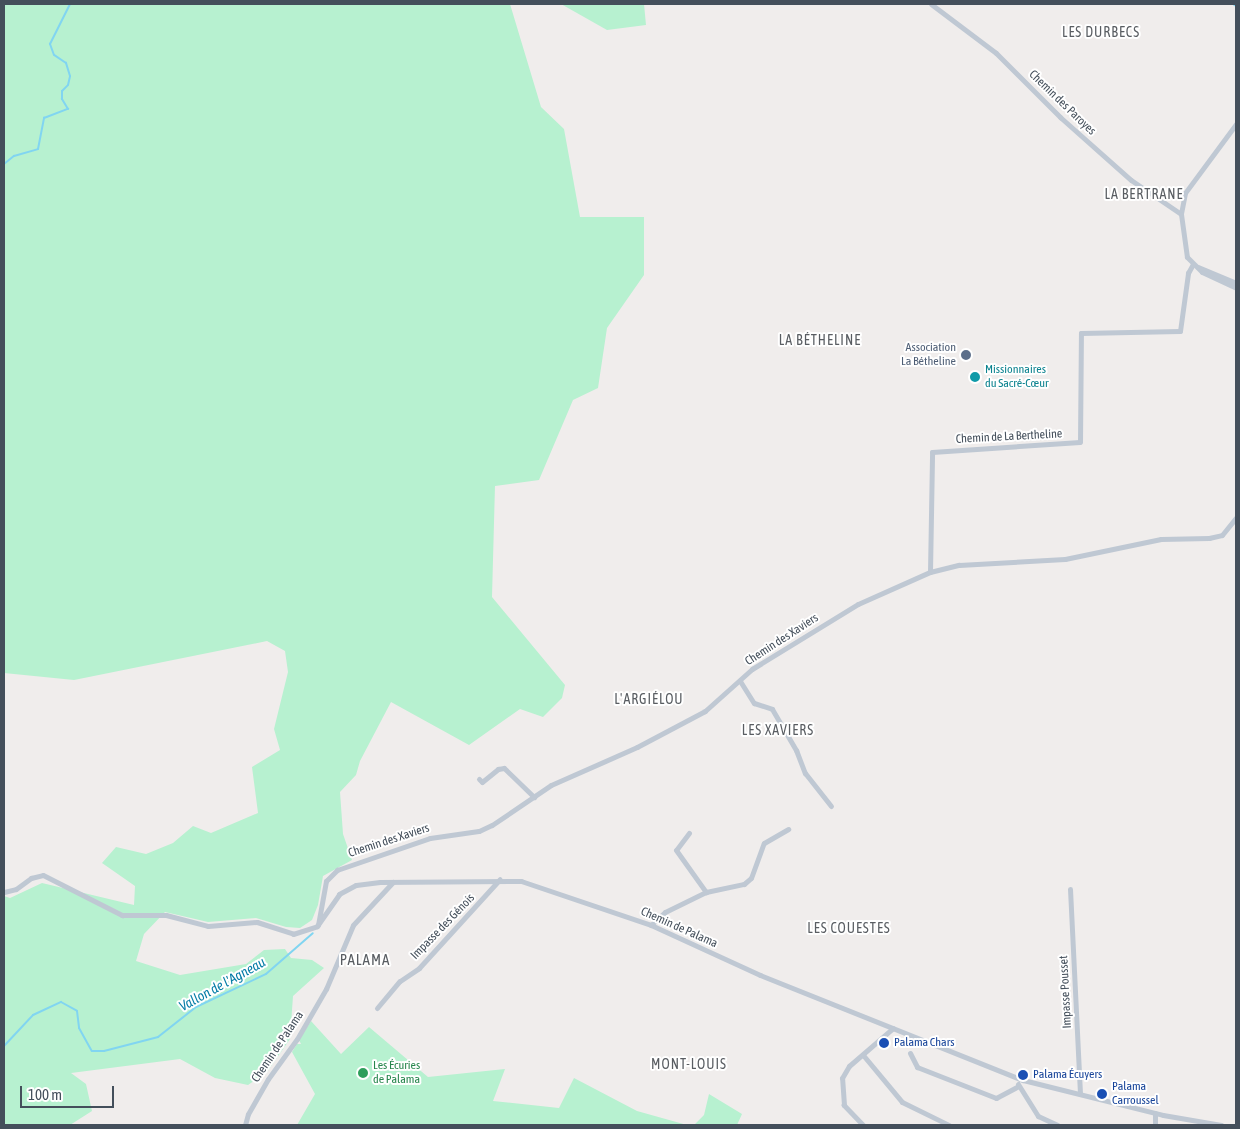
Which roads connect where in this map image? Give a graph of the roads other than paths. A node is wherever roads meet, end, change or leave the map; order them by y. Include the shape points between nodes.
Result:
1 (930, 4) edge
2 (1236, 124) edge
3 (1231, 131) junction
4 (1236, 136) edge
5 (1181, 214) junction
6 (1195, 266) junction
7 (1236, 283) edge
8 (1236, 288) edge
9 (1236, 518) edge
10 (930, 572) junction
11 (740, 681) junction
12 (478, 779) dead end
13 (534, 797) junction
14 (832, 806) dead end
15 (788, 829) dead end
16 (689, 833) dead end
17 (500, 880) junction
18 (394, 882) junction
19 (1070, 889) dead end
20 (4, 892) edge
21 (706, 892) junction
22 (651, 925) junction
23 (317, 926) junction
24 (377, 1008) dead end
25 (893, 1028) junction
26 (910, 1053) dead end
27 (862, 1054) junction
28 (1020, 1078) junction
29 (1017, 1087) junction
30 (1080, 1094) junction
31 (1154, 1113) junction
32 (245, 1125) edge
33 (863, 1125) edge
34 (949, 1125) edge
35 (1057, 1125) edge
36 (1155, 1125) edge
37 (1221, 1125) edge

1 - 5 street, Chemin des Paroyes via 996,54 1131,180
2 - 3 street
3 - 4 street
3 - 5 street via 1189,187
5 - 6 street via 1184,252
6 - 7 street
6 - 8 street
6 - 10 street, Chemin de La Bertheline via 1188,273 1180,331 1081,333 1080,442 932,452
9 - 10 street, Chemin des Xaviers via 1222,535 1161,540 1065,559 971,563
10 - 11 street, Chemin des Xaviers via 858,604 759,664
11 - 13 street, Chemin des Xaviers via 705,711 637,747 551,785
11 - 14 street via 754,703 772,709 796,750 805,773
12 - 13 street via 482,782 498,768 504,768
13 - 23 street, Chemin des Xaviers via 479,831 440,835 337,870 326,881
15 - 21 street via 764,843 750,878 744,884
16 - 21 street via 676,850
17 - 18 street, Chemin de Palama
17 - 22 street, Chemin de Palama via 521,881
17 - 24 street, Impasse des Génois via 419,968 400,981
18 - 23 street via 367,883 346,889
18 - 32 street, Chemin de Palama via 353,925 326,989 297,1039 268,1079
19 - 30 street, Impasse Pousset
20 - 23 street via 43,875 130,917 166,915 208,926 257,922 293,934
21 - 22 street via 665,912
22 - 25 street, Chemin de Palama via 760,975
25 - 27 street
25 - 28 street, Chemin de Palama
26 - 29 street via 918,1067 996,1098
27 - 33 street via 843,1074 841,1088 844,1104
27 - 34 street via 902,1102
28 - 29 street
28 - 30 street, Chemin de Palama
29 - 35 street via 1038,1116
30 - 31 street, Chemin de Palama
31 - 36 street
31 - 37 street, Chemin de Palama

